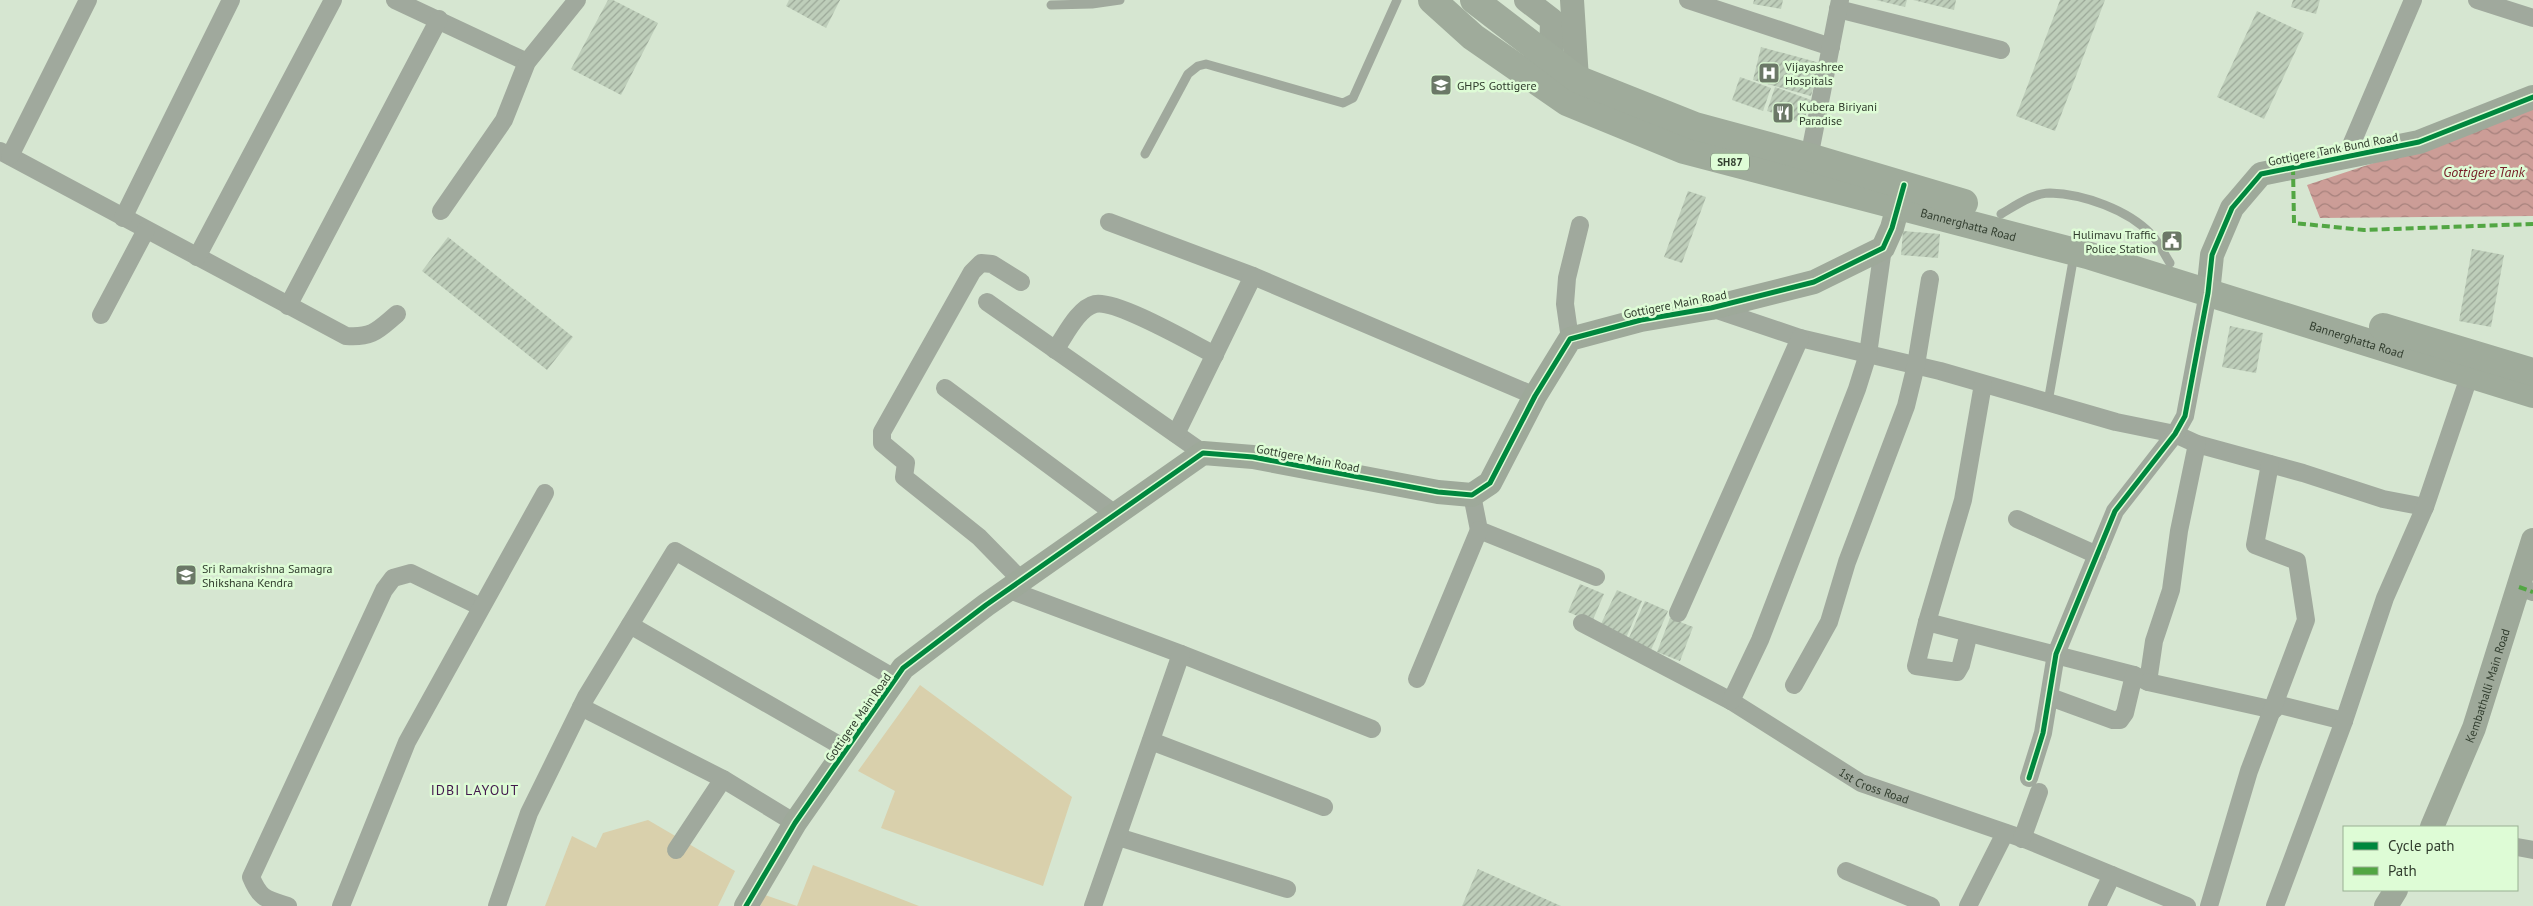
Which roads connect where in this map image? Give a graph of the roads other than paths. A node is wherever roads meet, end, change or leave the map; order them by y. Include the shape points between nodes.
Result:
1 (88, 0) edge
2 (231, 0) edge
3 (333, 0) edge
4 (395, 0) edge
5 (577, 0) edge
6 (1120, 0) edge
7 (1397, 0) edge
8 (1432, 0) edge
9 (1474, 0) edge
10 (1526, 0) edge
11 (1572, 0) edge
12 (1688, 0) edge
13 (2413, 0) edge
14 (2477, 0) edge
15 (1051, 5) dead end
16 (1839, 5) edge
17 (2533, 18) edge
18 (438, 19) junction
19 (1831, 47) junction
20 (2001, 50) dead end
21 (1551, 59) junction
22 (527, 62) junction
23 (1572, 90) junction
24 (2533, 97) edge
25 (5, 153) edge
26 (1145, 154) dead end
27 (2346, 157) junction
28 (1807, 168) junction
29 (1901, 195) junction
30 (440, 212) dead end
31 (2001, 214) junction
32 (123, 218) junction
33 (1109, 222) dead end
34 (1580, 224) dead end
35 (146, 230) junction
36 (1883, 248) junction
37 (2074, 252) junction
38 (197, 257) junction
39 (2170, 263) junction
40 (1253, 276) junction
41 (1930, 279) dead end
42 (1020, 282) dead end
43 (2209, 284) junction
44 (987, 302) dead end
45 (288, 306) junction
46 (1711, 308) junction
47 (397, 314) dead end
48 (101, 315) dead end
49 (1800, 338) junction
50 (1570, 339) junction
51 (1056, 350) junction
52 (1868, 354) junction
53 (1215, 355) junction
54 (1916, 365) junction
55 (2533, 372) edge
56 (2470, 374) junction
57 (1983, 384) junction
58 (945, 388) dead end
59 (2533, 394) edge
60 (1535, 396) junction
61 (2048, 402) junction
62 (1176, 434) junction
63 (2175, 434) junction
64 (2197, 444) junction
65 (1203, 453) junction
66 (2270, 464) junction
67 (544, 493) dead end
68 (1472, 495) junction
69 (2425, 507) junction
70 (1115, 514) junction
71 (2017, 518) dead end
72 (1479, 530) junction
73 (2533, 540) edge
74 (2097, 555) junction
75 (1596, 577) dead end
76 (1014, 584) junction
77 (2526, 590) edge
78 (481, 607) junction
79 (1678, 612) dead end
80 (1927, 622) junction
81 (1582, 623) dead end
82 (630, 625) junction
83 (1969, 633) junction
84 (1181, 654) junction
85 (2056, 654) junction
86 (1417, 678) dead end
87 (2141, 678) junction
88 (896, 679) junction
89 (1794, 686) dead end
90 (2050, 697) junction
91 (1731, 701) junction
92 (581, 707) junction
93 (2275, 707) junction
94 (2344, 721) junction
95 (1372, 729) dead end
96 (1151, 741) junction
97 (848, 750) junction
98 (723, 779) junction
99 (1324, 808) dead end
100 (795, 823) junction
101 (2432, 826) edge
102 (2005, 833) junction
103 (1118, 837) junction
104 (2022, 839) junction
105 (2518, 847) edge
106 (676, 850) dead end
107 (2533, 850) edge
108 (1846, 871) dead end
109 (2112, 875) junction
110 (1287, 889) dead end
111 (2395, 891) edge
112 (288, 906) edge
113 (340, 906) edge
114 (497, 906) edge
115 (746, 906) edge
116 (1093, 906) edge
117 (1931, 906) edge
118 (1968, 906) edge
119 (2097, 906) edge
120 (2187, 906) edge
121 (2209, 906) edge
122 (2274, 906) edge
123 (2386, 906) edge

1 - 25 street
2 - 32 street
3 - 38 street
4 - 18 street
5 - 22 street
6 - 15 lane
7 - 26 lane via 1353,98 1343,103 1206,64 1198,66 1188,74
8 - 23 main road, Bannerghatta Road / SH87 via 1473,37
9 - 21 main road
10 - 21 street via 1552,20
11 - 23 street via 1575,20
12 - 19 street
13 - 27 street
14 - 17 street
16 - 19 street
16 - 20 street
18 - 22 street
18 - 45 street
19 - 28 street
21 - 23 main road
22 - 30 street via 504,120
23 - 28 main road, Bannerghatta Road / SH87 via 1684,150
24 - 27 street, Gottigere Tank Bund Road via 2419,142
25 - 32 street
27 - 43 street, Gottigere Tank Bund Road via 2261,174 2232,208 2212,255
28 - 29 main road, Bannerghatta Road / SH87
29 - 31 main road, Bannerghatta Road / SH87
29 - 36 street
29 - 37 main road, Bannerghatta Road / SH87
31 - 39 main road, Bannerghatta Road / SH87
31 - 39 lane via 2028,199 2049,193 2098,202 2130,216 2153,235
32 - 35 street
33 - 40 street
34 - 50 street via 1567,278 1565,304
35 - 38 street
35 - 48 street
36 - 46 street, Gottigere Main Road via 1814,282
36 - 52 street
37 - 43 main road, Bannerghatta Road / SH87
37 - 61 lane
38 - 45 street
39 - 43 main road, Bannerghatta Road / SH87
40 - 53 street
40 - 60 street
41 - 54 street
42 - 76 street via 992,264 981,263 972,272 882,432 882,443 906,463 904,477 979,538
43 - 55 main road, Bannerghatta Road / SH87
43 - 56 main road, Bannerghatta Road / SH87
43 - 63 street via 2185,416
44 - 51 street
45 - 47 street via 346,336 373,334
46 - 49 street
46 - 50 street, Gottigere Main Road via 1640,320
49 - 52 street
49 - 79 street
50 - 60 street
51 - 53 street via 1084,310 1095,304 1110,304
51 - 62 street
52 - 54 street
52 - 91 street via 1764,631
53 - 62 street
54 - 57 street
54 - 89 street via 1906,406 1850,553 1829,622
56 - 59 main road, Bannerghatta Road / SH87
56 - 69 street
57 - 61 street
57 - 80 street via 1963,500
58 - 70 street
60 - 68 street via 1490,483
61 - 63 street via 2116,422
62 - 65 street
63 - 64 street
63 - 74 street via 2115,511
64 - 66 street
64 - 87 street via 2171,590
65 - 68 street, Gottigere Main Road via 1253,457 1438,492
65 - 70 street, Gottigere Main Road
66 - 69 street via 2383,499
66 - 93 street via 2255,545 2297,561 2306,620
67 - 78 street
68 - 72 street
69 - 94 street via 2385,598
70 - 76 street, Gottigere Main Road
71 - 74 street
72 - 75 street
72 - 86 street
73 - 77 street, Kembathalli Main Road
74 - 85 street
76 - 84 street
76 - 88 street, Gottigere Main Road via 903,668
77 - 101 street, Kembathalli Main Road via 2453,782
78 - 112 street via 411,573 393,578 384,590 252,877 257,892 263,898
78 - 113 street via 407,742
80 - 83 street
80 - 83 street via 1916,666 1957,672
81 - 91 street, 1st Cross Road
82 - 88 street via 675,550
82 - 92 street
82 - 97 street
83 - 85 street
84 - 95 street
84 - 96 street
85 - 87 street
85 - 90 street
87 - 90 street via 2120,720
87 - 93 street
88 - 97 street, Gottigere Main Road
90 - 104 street
91 - 102 street, 1st Cross Road via 1861,783
92 - 98 street
92 - 114 street via 529,814
93 - 94 street
93 - 121 street via 2249,771
94 - 122 street
96 - 99 street
96 - 103 street
97 - 100 street, Gottigere Main Road
98 - 100 street
98 - 106 street
100 - 115 street, Gottigere Main Road
102 - 104 street, 1st Cross Road
102 - 118 street
103 - 110 street
103 - 116 street
104 - 109 street, 1st Cross Road
105 - 107 street
108 - 117 street
109 - 119 street
109 - 120 street, 1st Cross Road
111 - 123 street

